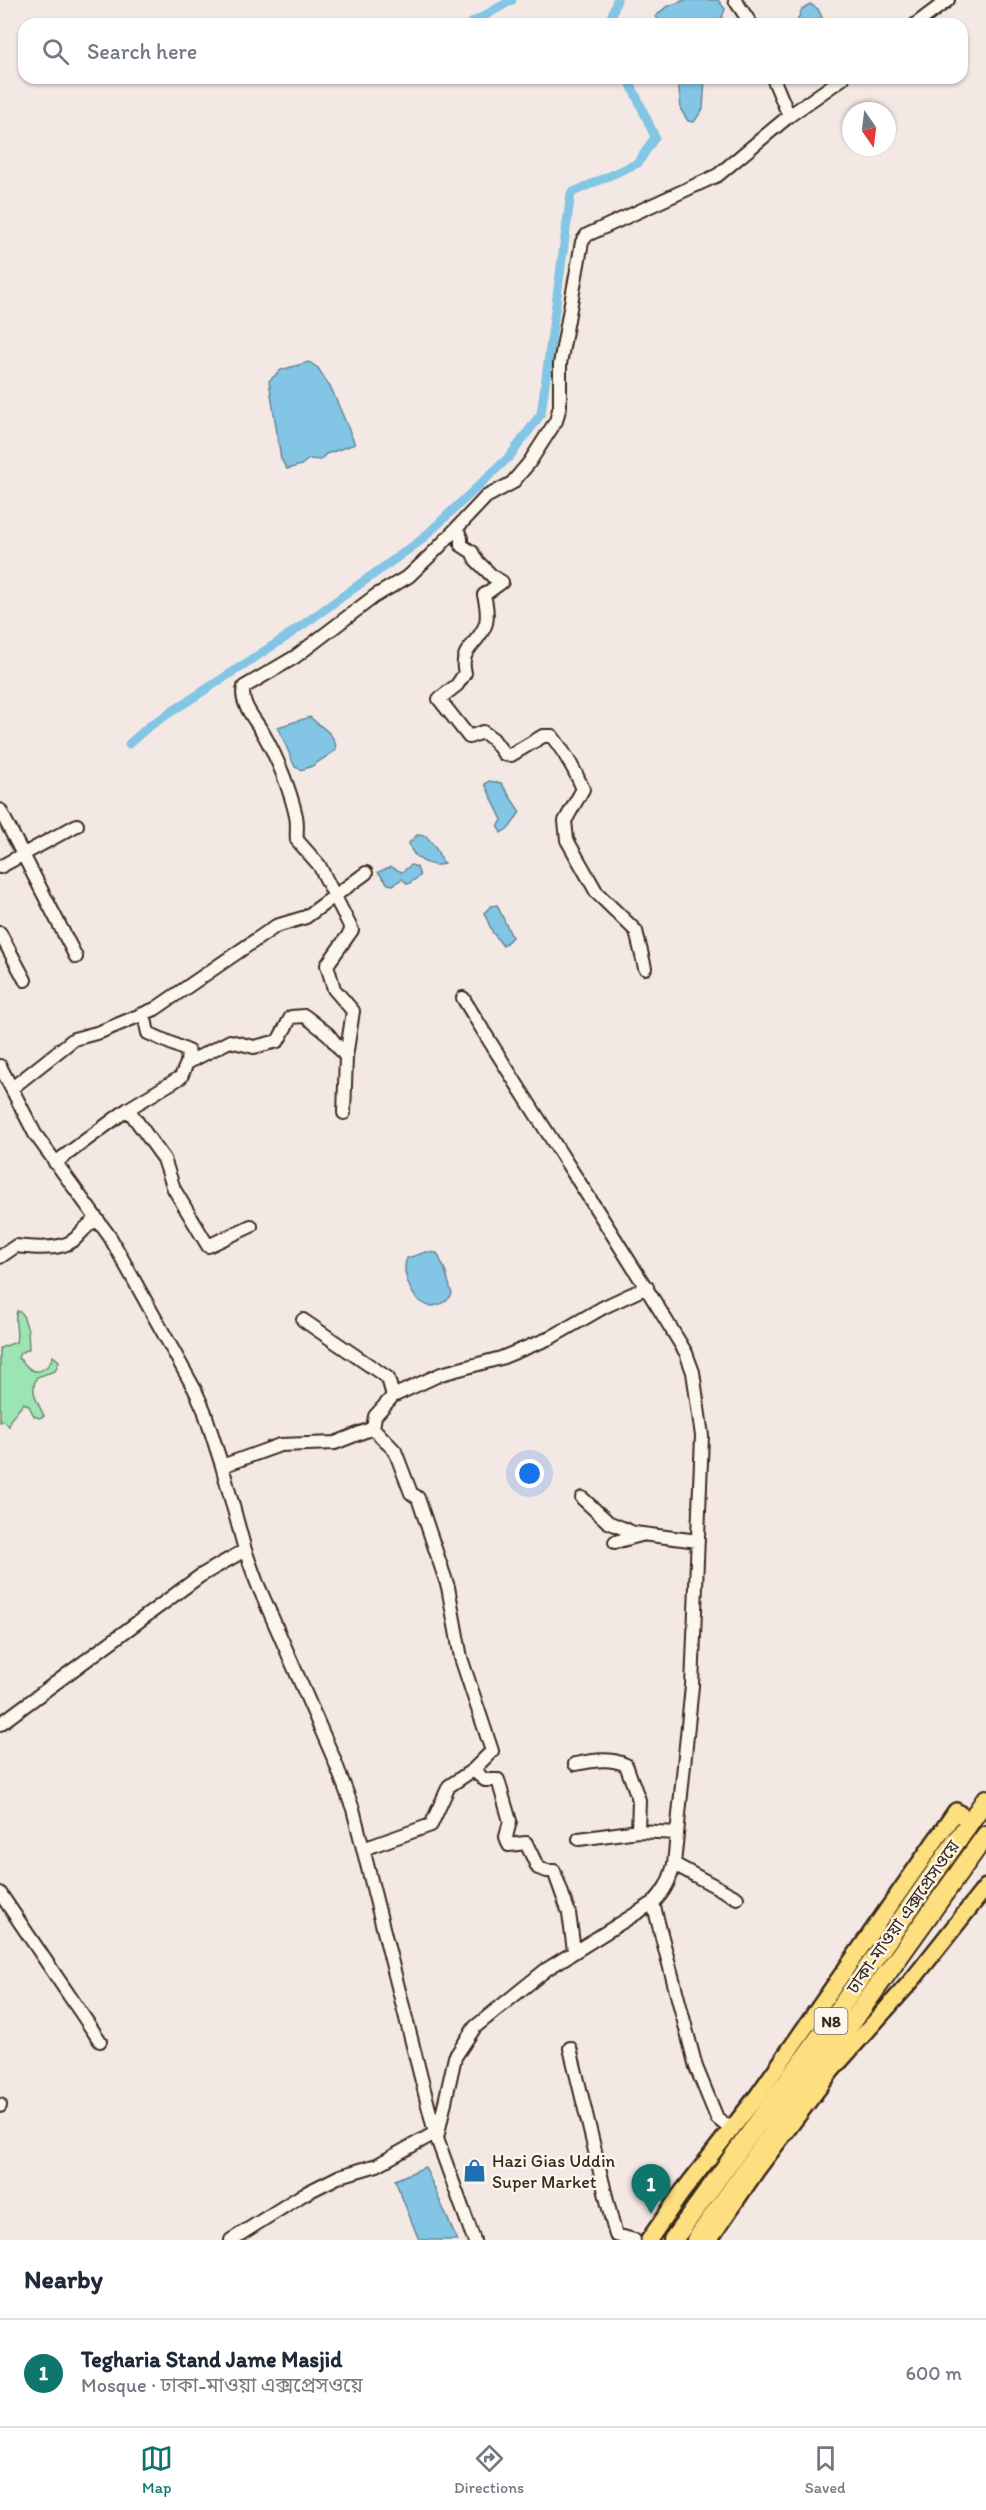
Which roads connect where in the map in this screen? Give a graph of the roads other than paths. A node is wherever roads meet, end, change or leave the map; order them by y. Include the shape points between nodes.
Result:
1 (735, 0) edge
2 (948, 0) edge
3 (747, 18) edge
4 (924, 18) edge
5 (776, 84) edge
6 (834, 84) edge
7 (789, 116) junction
8 (457, 529) junction
9 (0, 810) edge
10 (77, 825) dead end
11 (23, 854) junction
12 (0, 867) edge
13 (366, 873) dead end
14 (336, 897) junction
15 (0, 933) edge
16 (76, 957) dead end
17 (645, 969) dead end
18 (25, 980) dead end
19 (463, 998) dead end
20 (144, 1014) junction
21 (346, 1057) junction
22 (187, 1063) junction
23 (0, 1066) edge
24 (12, 1088) junction
25 (128, 1109) junction
26 (344, 1113) dead end
27 (55, 1163) junction
28 (97, 1219) junction
29 (251, 1226) dead end
30 (0, 1257) edge
31 (647, 1287) junction
32 (303, 1320) dead end
33 (393, 1396) junction
34 (373, 1428) junction
35 (222, 1466) junction
36 (582, 1498) dead end
37 (643, 1534) junction
38 (698, 1541) junction
39 (615, 1542) dead end
40 (244, 1550) junction
41 (0, 1724) edge
42 (575, 1764) dead end
43 (473, 1770) junction
44 (986, 1799) edge
45 (964, 1817) dead end
46 (638, 1831) junction
47 (677, 1833) junction
48 (986, 1835) edge
49 (579, 1839) dead end
50 (363, 1849) junction
51 (674, 1864) junction
52 (986, 1887) edge
53 (0, 1893) edge
54 (737, 1898) dead end
55 (653, 1903) junction
56 (574, 1951) junction
57 (100, 2041) dead end
58 (570, 2048) dead end
59 (732, 2130) junction
60 (436, 2136) junction
61 (231, 2240) edge
62 (474, 2240) edge
63 (634, 2240) edge
64 (649, 2240) edge
65 (673, 2240) edge
66 (696, 2240) edge
67 (710, 2240) edge

1 - 3 street
2 - 4 street
5 - 7 street
6 - 7 street
7 - 8 street via 718,175 587,235 582,242 560,364 556,421 512,483 486,497
8 - 14 street via 409,576 375,596 294,657 244,687 242,693 288,789 297,819 297,840 319,865
8 - 17 street via 461,545 502,582 484,595 486,624 465,653 465,673 439,699 469,737 483,732 504,754 512,755 543,736 552,736 583,789 565,820 567,840 597,893 636,931
9 - 11 street
10 - 11 street
11 - 12 street
11 - 16 street
13 - 14 street
14 - 20 street via 306,916 276,926
14 - 21 street via 352,930 327,964 334,989 353,1011
15 - 18 street
19 - 31 street
20 - 22 street via 148,1033 188,1051
20 - 24 street via 75,1039
21 - 22 street via 328,1034 305,1016 291,1017 278,1041 254,1047 230,1041
21 - 26 street
22 - 25 street via 181,1077
23 - 24 street
24 - 27 street
25 - 27 street
25 - 29 street via 164,1159 174,1189 208,1246
27 - 28 street
28 - 30 street via 74,1240 44,1249 16,1246
28 - 35 street via 190,1380
31 - 33 street via 540,1342 501,1358 441,1374
31 - 38 street via 693,1372 702,1436
32 - 33 street via 388,1378
33 - 34 street via 375,1416
34 - 35 street via 335,1443 280,1445
34 - 43 street via 395,1451 411,1493 418,1498 448,1587 461,1658 492,1751
35 - 40 street
36 - 37 street via 608,1522
37 - 38 street
37 - 39 street
38 - 47 street via 692,1686
40 - 41 street via 200,1576
40 - 50 street via 334,1760
42 - 46 street via 597,1760 626,1765 639,1800
43 - 50 street via 448,1786 431,1825
43 - 56 street via 485,1780 498,1780 510,1821 506,1837 509,1845 526,1843 538,1868 554,1871 569,1913
44 - 65 highway, ঢাকা-মাওয়া এক্সপ্রেসওয়ে / N8
45 - 59 main road via 956,1811
46 - 47 street
46 - 49 street
47 - 51 street
48 - 66 highway, ঢাকা-মাওয়া এক্সপ্রেসওয়ে / N8
50 - 60 street
51 - 54 street
51 - 55 street via 663,1893
52 - 67 main road via 913,1979 832,2070
53 - 57 street
55 - 56 street
55 - 59 street via 696,2067 717,2118
56 - 60 street via 475,2027 455,2057
58 - 63 street via 616,2235
59 - 64 main road
60 - 61 street via 304,2194
60 - 62 street

